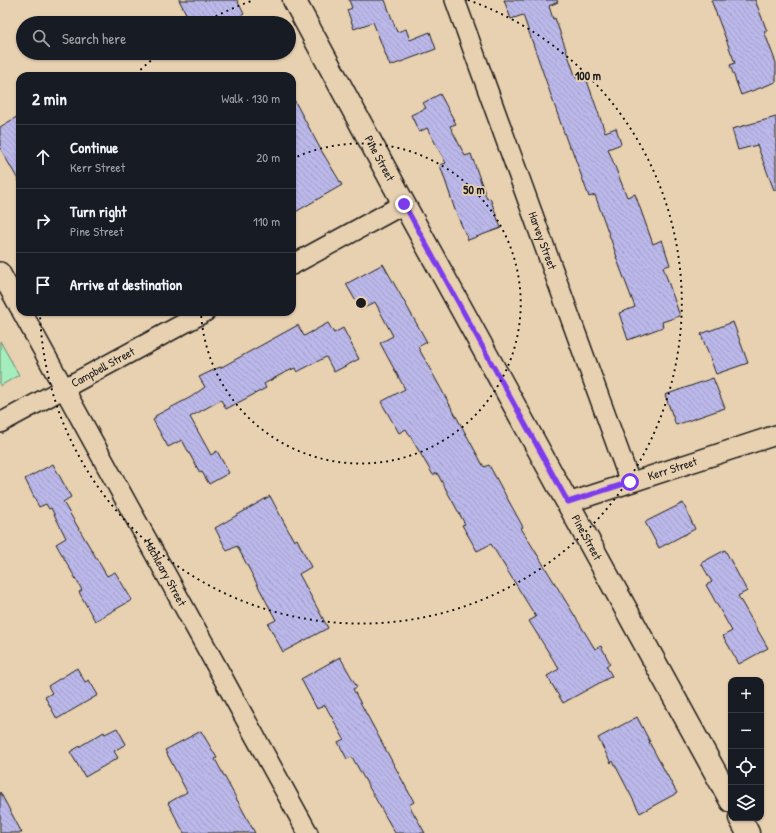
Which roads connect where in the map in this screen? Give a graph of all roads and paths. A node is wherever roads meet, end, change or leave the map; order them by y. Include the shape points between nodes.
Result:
1 (294, 0) edge
2 (455, 0) edge
3 (404, 204) junction
4 (296, 263) edge
5 (0, 272) edge
6 (16, 301) edge
7 (24, 316) edge
8 (198, 316) edge
9 (64, 388) junction
10 (0, 423) edge
11 (776, 435) edge
12 (630, 482) junction
13 (568, 502) junction
14 (728, 795) edge
15 (742, 821) edge
16 (308, 833) edge
17 (748, 833) edge

1 - 3 street, Pine Street
2 - 12 street, Harvey Street
3 - 4 street
3 - 13 street, Pine Street
5 - 6 street
7 - 9 street, Machleary Street
8 - 9 street, Campbell Street
9 - 10 street, Campbell Street
9 - 16 street, Machleary Street
11 - 12 street, Kerr Street
12 - 13 street, Kerr Street
13 - 14 street, Pine Street
15 - 17 street

